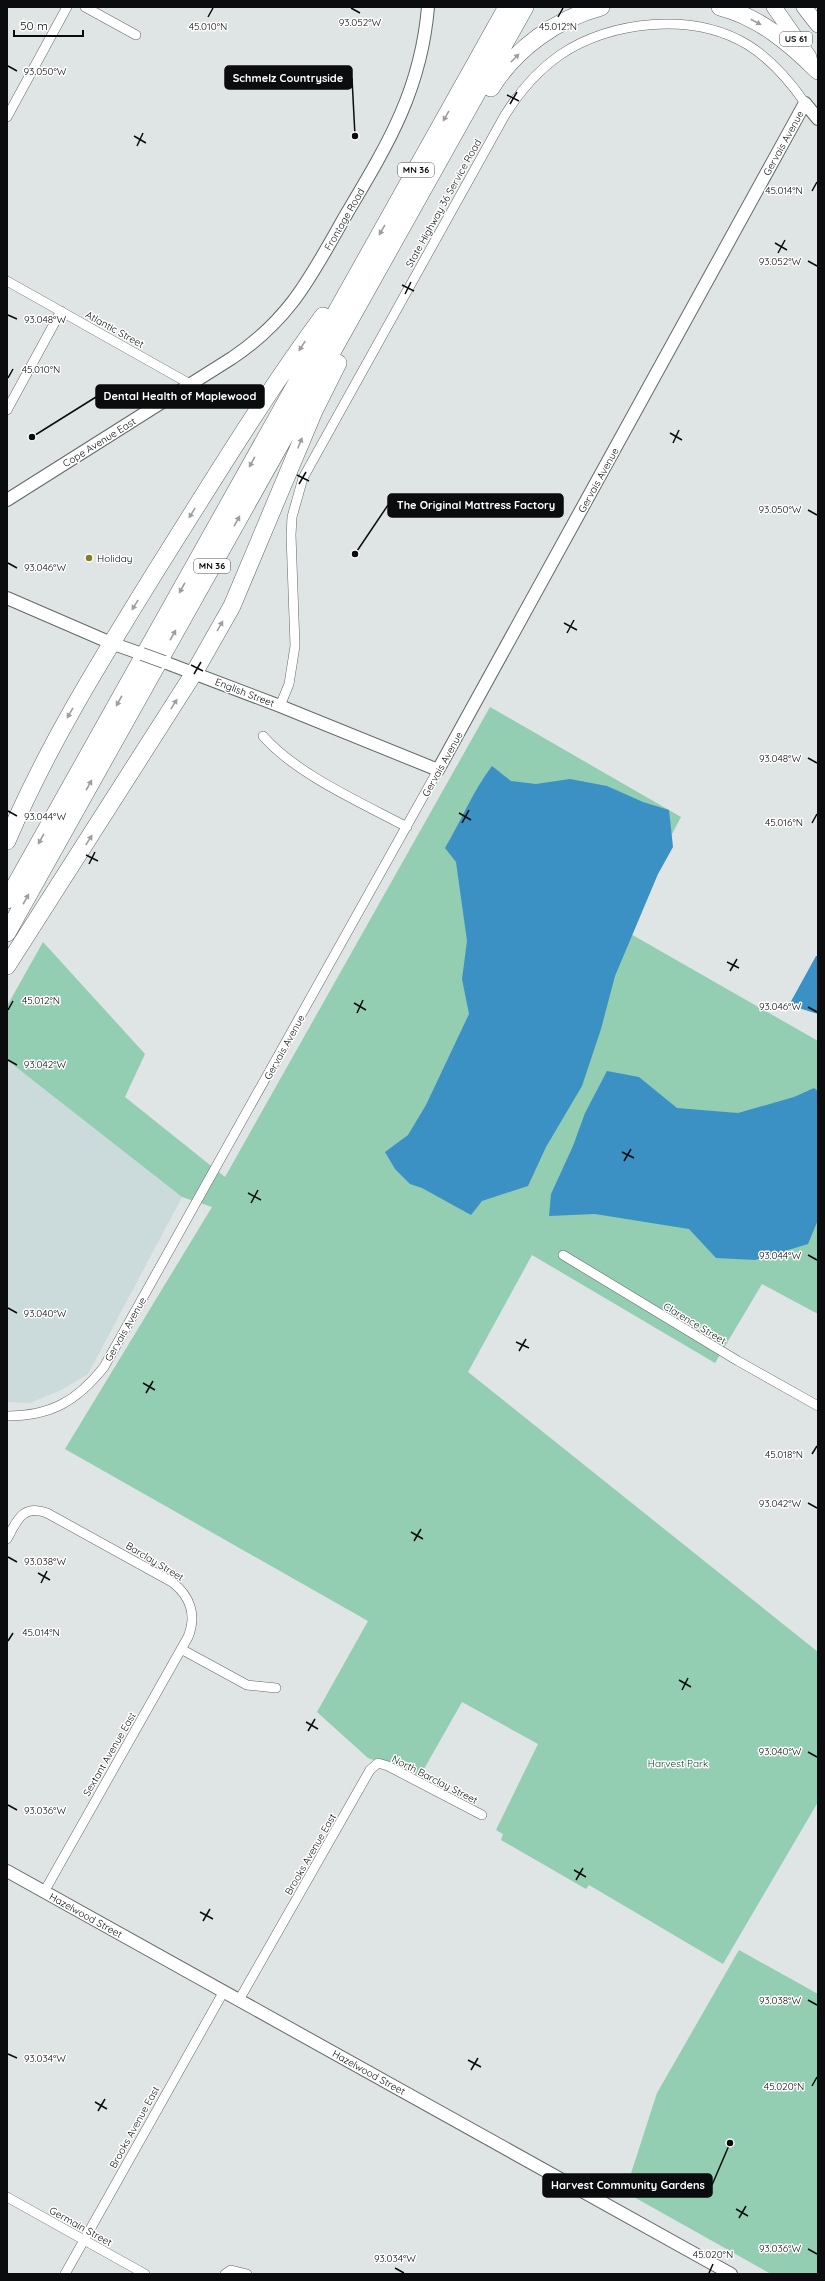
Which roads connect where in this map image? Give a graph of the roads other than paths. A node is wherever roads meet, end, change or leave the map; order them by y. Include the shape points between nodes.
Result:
1 (67, 7) edge
2 (85, 7) edge
3 (428, 7) edge
4 (497, 7) edge
5 (507, 7) edge
6 (525, 7) edge
7 (601, 7) edge
8 (720, 7) edge
9 (774, 7) edge
10 (804, 7) edge
11 (818, 25) edge
12 (136, 35) dead end
13 (818, 70) edge
14 (465, 82) junction
15 (806, 103) junction
16 (7, 117) edge
17 (818, 119) edge
18 (428, 180) junction
19 (417, 200) junction
20 (366, 258) junction
21 (7, 281) edge
22 (61, 311) junction
23 (190, 384) junction
24 (7, 410) edge
25 (7, 500) edge
26 (7, 598) edge
27 (118, 645) junction
28 (194, 673) junction
29 (280, 706) junction
30 (263, 736) dead end
31 (438, 770) junction
32 (407, 827) junction
33 (7, 841) edge
34 (7, 900) edge
35 (7, 933) edge
36 (7, 966) edge
37 (563, 1255) dead end
38 (818, 1406) edge
39 (7, 1416) edge
40 (7, 1539) edge
41 (181, 1649) junction
42 (276, 1688) dead end
43 (378, 1763) joint
44 (482, 1815) dead end
45 (7, 1871) edge
46 (44, 1892) junction
47 (224, 1992) junction
48 (239, 2000) junction
49 (7, 2197) edge
50 (84, 2240) junction
51 (228, 2272) edge
52 (65, 2274) edge
53 (145, 2274) edge
54 (247, 2274) edge
55 (731, 2274) edge

1 - 16 street
2 - 12 street
3 - 23 street, Frontage Road via 418,68 400,120 310,278 297,298 269,330 232,358
4 - 14 highway
5 - 14 highway, MN 36
6 - 18 highway, MN 36
18 -> 7 highway via 498,77 523,50 558,24
8 -> 13 highway via 766,27 801,53
9 - 13 main road, US 61
10 - 11 main road, US 61
14 -> 20 highway, MN 36
15 - 17 street
15 - 29 street, State Highway 36 Service Road via 775,66 747,45 718,32 684,26 646,26 606,34 565,52 532,78 505,115 303,478 292,516 291,535 296,646 289,684
15 - 31 street, Gervais Avenue
18 - 19 highway, MN 36
28 -> 19 highway via 242,586 314,411
35 -> 19 highway, MN 36
20 -> 27 highway via 305,340 214,478
20 -> 34 highway, MN 36
21 - 22 street, Atlantic Street
22 - 23 street, Atlantic Street
22 - 24 street
23 - 25 street, Cope Avenue East
26 - 27 street, English Street
27 - 28 street, English Street, bridge
27 -> 33 highway via 44,760
28 - 29 street, English Street
36 -> 28 highway
29 - 31 street, English Street
30 - 32 street via 274,748 317,777
31 - 32 street, Gervais Avenue
32 - 39 street, Gervais Avenue via 104,1367 70,1401 39,1414
37 - 38 street, Clarence Street via 738,1361
40 - 41 street, Barclay Street via 19,1518 31,1510 47,1512 180,1588 186,1596 192,1615 190,1632
41 - 42 street via 247,1685
41 - 46 street, Sextant Avenue East
43 - 44 street, North Barclay Street
43 - 48 street, Brooks Avenue East via 370,1770
45 - 46 street, Hazelwood Street
46 - 47 street, Hazelwood Street
47 - 48 street, Hazelwood Street
47 - 50 street, Brooks Avenue East
48 - 55 street, Hazelwood Street
49 - 50 street, Germain Street
50 - 52 street, Brooks Avenue East
50 - 53 street, Germain Street
51 - 54 street

